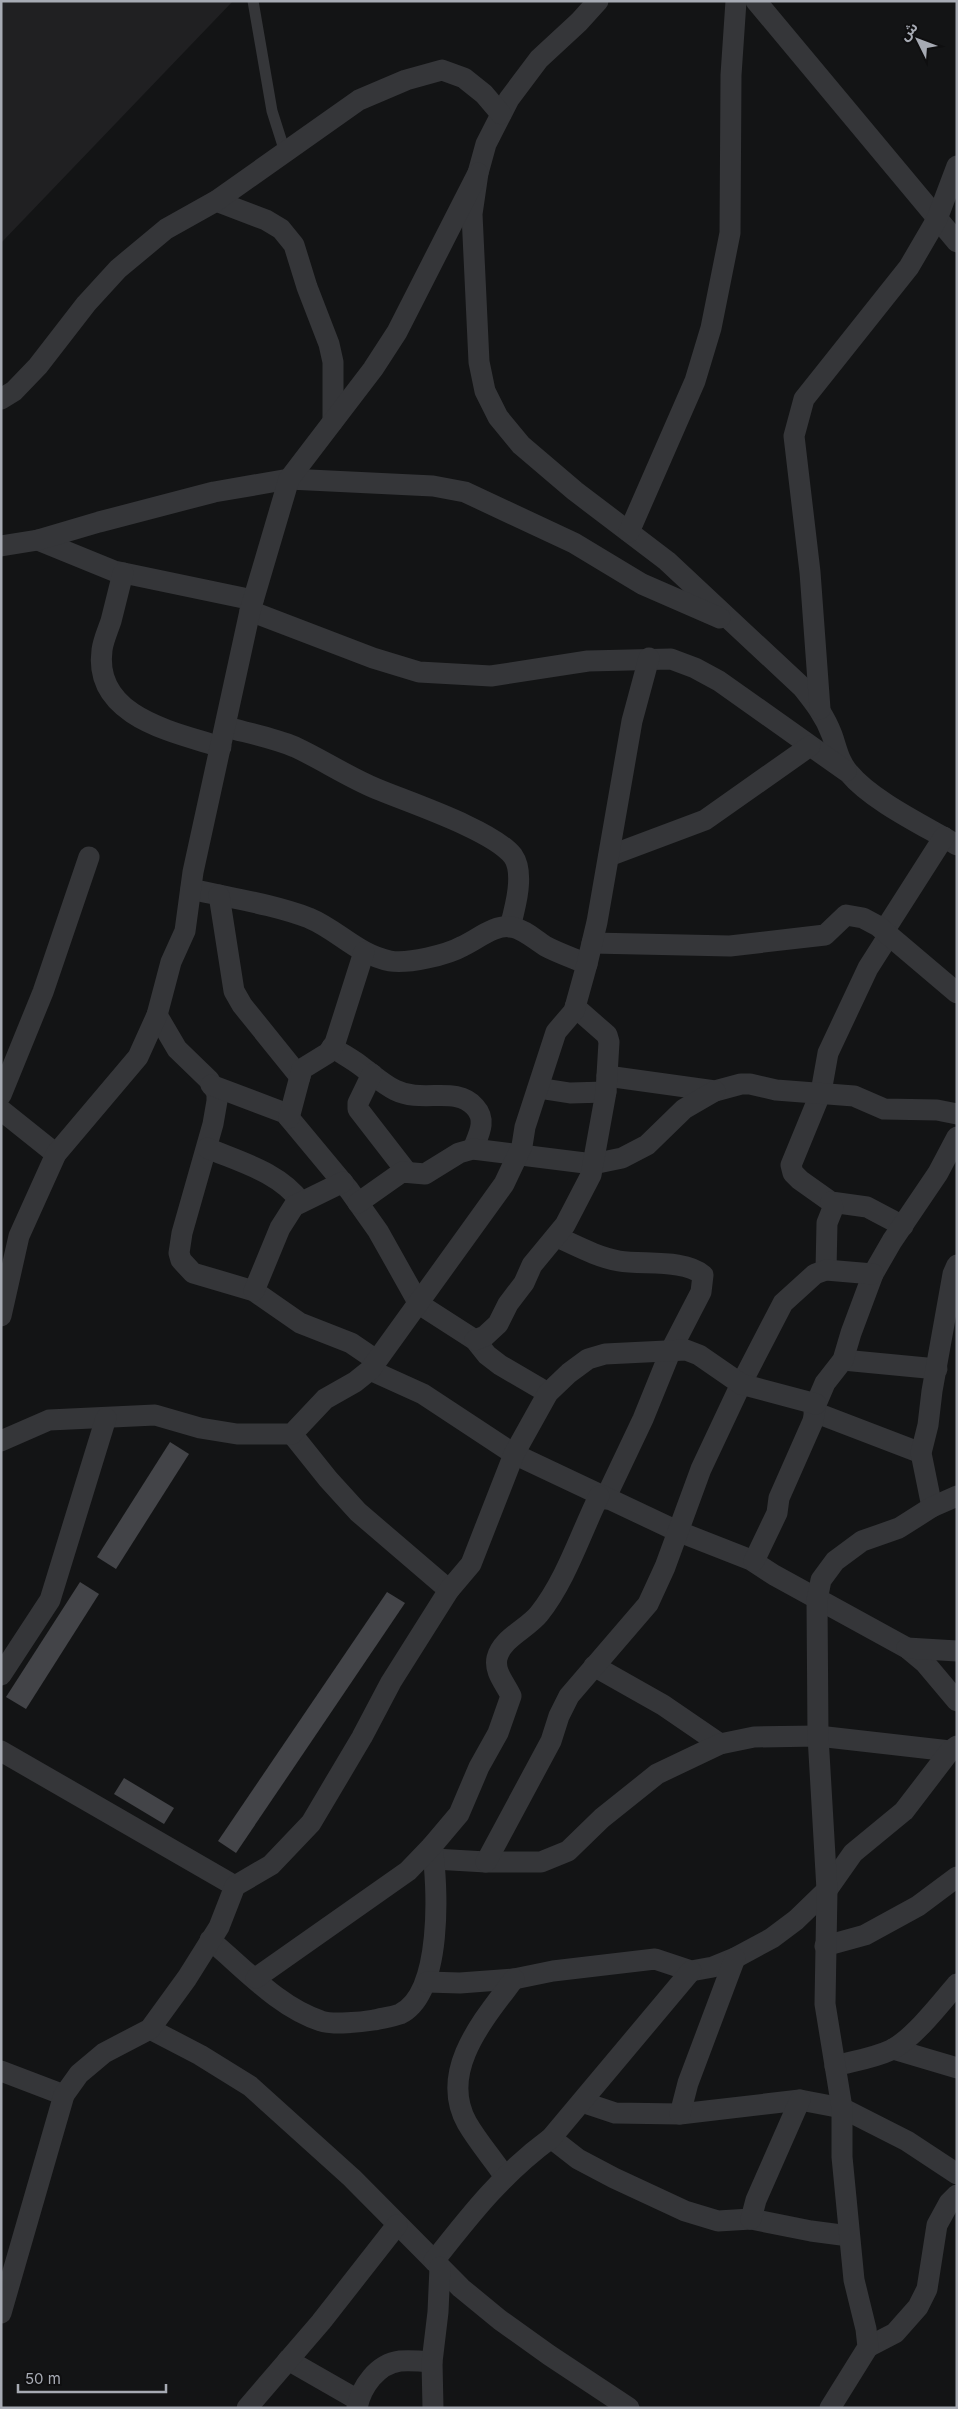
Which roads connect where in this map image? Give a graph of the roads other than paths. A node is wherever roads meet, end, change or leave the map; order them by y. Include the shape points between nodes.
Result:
1 (253, 1) edge
2 (598, 1) edge
3 (736, 1) edge
4 (756, 1) edge
5 (501, 114) junction
6 (285, 152) junction
7 (957, 166) edge
8 (478, 173) junction
9 (216, 201) junction
10 (937, 218) junction
11 (957, 242) edge
12 (1, 399) edge
13 (333, 421) junction
14 (288, 479) junction
15 (629, 532) junction
16 (38, 540) junction
17 (1, 546) edge
18 (123, 573) junction
19 (251, 605) junction
20 (734, 624) junction
21 (649, 658) junction
22 (820, 708) junction
23 (226, 727) junction
24 (810, 746) junction
25 (221, 747) junction
26 (849, 774) junction
27 (950, 841) edge
28 (609, 856) junction
29 (89, 857) dead end
30 (191, 889) junction
31 (219, 896) junction
32 (510, 927) junction
33 (887, 933) junction
34 (592, 942) junction
35 (364, 952) junction
36 (587, 964) junction
37 (957, 993) edge
38 (575, 1007) junction
39 (157, 1016) junction
40 (332, 1047) junction
41 (372, 1074) junction
42 (300, 1077) junction
43 (212, 1084) junction
44 (606, 1084) junction
45 (538, 1088) junction
46 (715, 1091) junction
47 (821, 1092) junction
48 (1, 1094) edge
49 (955, 1108) edge
50 (1, 1110) edge
51 (289, 1118) junction
52 (957, 1137) edge
53 (206, 1148) junction
54 (473, 1149) junction
55 (518, 1153) junction
56 (56, 1154) junction
57 (593, 1164) junction
58 (406, 1171) junction
59 (343, 1182) junction
60 (301, 1202) junction
61 (831, 1202) junction
62 (358, 1203) junction
63 (903, 1226) junction
64 (557, 1237) junction
65 (957, 1265) edge
66 (826, 1270) junction
67 (873, 1274) junction
68 (254, 1291) junction
69 (419, 1304) junction
70 (1, 1316) edge
71 (475, 1340) junction
72 (671, 1350) junction
73 (843, 1360) junction
74 (373, 1365) junction
75 (937, 1369) junction
76 (740, 1384) junction
77 (548, 1393) junction
78 (815, 1408) junction
79 (106, 1418) junction
80 (292, 1434) junction
81 (1, 1440) edge
82 (921, 1453) junction
83 (514, 1454) junction
84 (957, 1496) edge
85 (602, 1497) junction
86 (932, 1507) junction
87 (677, 1531) junction
88 (754, 1561) junction
89 (449, 1590) junction
90 (817, 1600) junction
91 (907, 1648) junction
92 (957, 1651) edge
93 (594, 1666) junction
94 (1, 1675) edge
95 (957, 1701) edge
96 (818, 1736) junction
97 (720, 1744) junction
98 (954, 1748) edge
99 (1, 1751) edge
100 (433, 1852) junction
101 (486, 1862) junction
102 (957, 1877) edge
103 (236, 1886) junction
104 (827, 1890) junction
105 (210, 1940) junction
106 (825, 1946) junction
107 (735, 1958) junction
108 (691, 1971) junction
109 (256, 1978) junction
110 (514, 1979) junction
111 (427, 1982) junction
112 (957, 1984) edge
113 (150, 2029) junction
114 (893, 2049) junction
115 (835, 2066) junction
116 (957, 2068) edge
117 (1, 2071) edge
118 (64, 2095) junction
119 (800, 2100) junction
120 (582, 2102) junction
121 (842, 2108) junction
122 (680, 2114) junction
123 (551, 2138) junction
124 (957, 2174) edge
125 (505, 2176) junction
126 (957, 2195) edge
127 (751, 2219) junction
128 (397, 2225) junction
129 (849, 2236) junction
130 (437, 2264) junction
131 (1, 2313) edge
132 (868, 2347) junction
133 (288, 2360) junction
134 (432, 2362) junction
135 (358, 2404) edge
136 (247, 2408) edge
137 (433, 2408) edge
138 (629, 2408) edge
139 (830, 2408) edge

1 - 6 lane via 272,111
2 - 5 street via 540,59
3 - 15 street via 731,76 730,232 712,328 695,381
4 - 10 street
5 - 6 street via 464,78 442,70 406,80 359,100
5 - 8 street via 486,144
6 - 9 street
7 - 10 street
8 - 13 street via 397,332
8 - 15 street via 472,214 479,362 485,391 498,417 521,445 574,491
9 - 12 street via 166,229 118,269 38,366 14,391
9 - 13 street via 281,228 294,245 329,344
10 - 11 street
10 - 22 street via 909,267 804,399 794,436 810,572
13 - 14 street
14 - 16 street via 214,492
14 - 19 street
14 - 20 street via 433,486 465,492 574,543 642,584
15 - 20 street via 667,561
16 - 17 street
16 - 18 street
18 - 19 street
18 - 25 street via 102,650 103,669 109,687 127,711 142,721
19 - 21 street via 367,655 419,672 491,676 588,661
19 - 23 street
20 - 22 street
21 - 24 street via 670,659 720,681
21 - 28 street via 632,722
22 - 26 street via 837,755
23 - 25 street
23 - 32 street via 294,747 348,777 419,804 504,848 514,857 518,875 518,893
24 - 26 street
24 - 28 street via 705,820
25 - 30 street
26 - 27 street via 875,796
27 - 33 street
28 - 34 street
29 - 48 street via 43,992
30 - 31 street
30 - 39 street via 185,931 171,962
31 - 35 street via 311,919
31 - 42 street via 234,991
32 - 35 street via 497,928 462,947 404,963
32 - 36 street
33 - 34 street via 863,918 850,915 824,935 730,946
33 - 37 street
33 - 47 street via 828,1052
34 - 36 street
35 - 40 street
36 - 38 street
38 - 44 street via 607,1035 610,1042
38 - 45 street via 556,1032
39 - 43 street via 177,1049
39 - 56 street via 138,1057
40 - 41 street
40 - 42 street via 302,1070
41 - 54 street via 403,1093 465,1098 481,1116 482,1124
41 - 58 street via 358,1109
42 - 51 street
43 - 51 street via 272,1107
43 - 53 street via 217,1102
44 - 45 street via 570,1093
44 - 46 street
44 - 57 street
45 - 55 street
46 - 47 street via 750,1084 776,1090
46 - 57 street via 684,1109 647,1145 622,1158
47 - 49 street via 854,1096 884,1109
47 - 61 street via 791,1164 793,1173 800,1180
50 - 56 street
51 - 59 street
52 - 63 street
53 - 60 street via 275,1178 291,1188
53 - 68 street via 182,1233 181,1260 193,1273
54 - 55 street
54 - 58 street via 425,1174
55 - 57 street
55 - 69 street via 504,1184
56 - 70 street via 19,1236
57 - 64 street via 591,1176
58 - 62 street
59 - 60 street
59 - 62 street
60 - 68 street via 294,1206 280,1228
61 - 63 street via 867,1207
61 - 66 street
62 - 69 street via 378,1231
63 - 67 street
64 - 71 street via 532,1265 498,1324
64 - 72 street via 596,1255 620,1261 692,1267 703,1275 701,1292
65 - 75 street
66 - 67 street
66 - 76 street via 815,1274 783,1303
67 - 73 street
68 - 74 street via 300,1323 351,1343
69 - 71 street
69 - 74 street
71 - 77 street via 500,1365
72 - 76 street via 686,1350 699,1355
72 - 77 street via 605,1354 588,1359
72 - 85 street via 643,1419
73 - 75 street
73 - 78 street via 825,1383
74 - 80 street via 355,1382 325,1400
74 - 83 street
75 - 82 street
76 - 78 street
76 - 87 street via 700,1468
77 - 83 street
78 - 82 street
78 - 88 street via 813,1422 779,1498 777,1513
79 - 80 street via 155,1415 200,1428 237,1434
79 - 81 street via 50,1420
79 - 94 street via 50,1600
80 - 89 street via 358,1512
82 - 86 street
83 - 85 street
83 - 89 street via 471,1564
84 - 86 street
85 - 87 street
85 - 100 street via 559,1583 538,1615 516,1633 498,1656 496,1670 511,1696 498,1733 459,1814
86 - 90 street via 899,1528 862,1541 835,1561 821,1580
87 - 88 street
87 - 93 street via 648,1604
88 - 90 street
89 - 103 street via 391,1682 311,1823 270,1865
90 - 91 street
90 - 96 street
91 - 92 street
91 - 95 street via 925,1663
93 - 97 street via 663,1705
93 - 101 street via 569,1696 551,1741
96 - 97 street via 754,1737
96 - 98 street
96 - 104 street
97 - 101 street via 657,1774 602,1818 568,1851 541,1862
98 - 104 street via 904,1811 853,1853
99 - 103 street
100 - 101 street
100 - 109 street
100 - 111 street via 436,1923
102 - 106 street via 918,1906 865,1935
103 - 105 street
104 - 106 street
104 - 107 street via 772,1938
105 - 109 street
105 - 113 street
106 - 115 street via 825,2004
107 - 108 street
107 - 122 street via 688,2083
108 - 110 street via 655,1959
108 - 120 street
109 - 111 street via 282,2001 322,2022 364,2022 400,2014 416,1999
110 - 111 street
110 - 125 street via 474,2032 461,2067 458,2098 467,2123
112 - 114 street via 927,2020
113 - 118 street via 104,2053 79,2074
113 - 128 street via 250,2086 352,2178
114 - 115 street
114 - 116 street
115 - 121 street
117 - 118 street
118 - 131 street
119 - 121 street
119 - 122 street
119 - 127 street via 756,2200
120 - 122 street via 614,2113
120 - 123 street
121 - 124 street via 907,2141
121 - 129 street via 842,2156
123 - 125 street
123 - 127 street via 578,2159 685,2211 718,2221
125 - 130 street via 482,2200
126 - 132 street via 937,2225 927,2289 918,2307 896,2334
127 - 129 street
128 - 130 street
128 - 133 street
129 - 132 street
130 - 134 street via 438,2312
130 - 138 street via 500,2320
132 - 139 street
133 - 135 street
133 - 136 street
134 - 135 street via 399,2361 382,2367 370,2379
134 - 137 street

